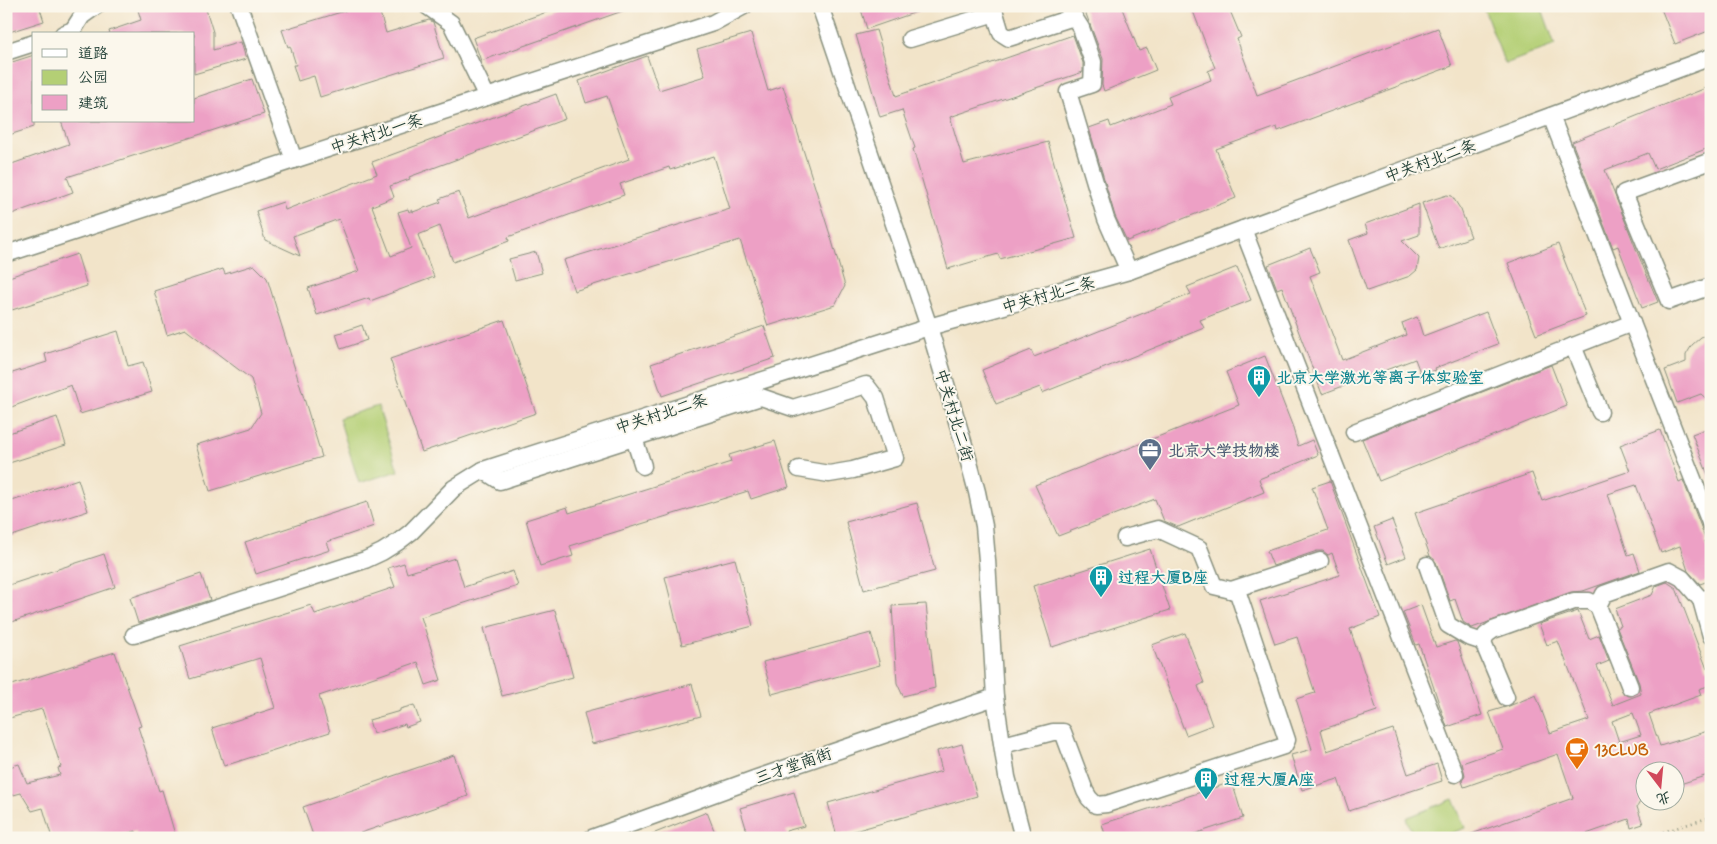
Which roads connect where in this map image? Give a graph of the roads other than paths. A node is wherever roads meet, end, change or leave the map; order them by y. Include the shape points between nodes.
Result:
1 (96, 6) edge
2 (239, 6) edge
3 (427, 6) edge
4 (744, 6) edge
5 (820, 6) edge
6 (1070, 12) edge
7 (68, 32) edge
8 (910, 39) dead end
9 (32, 44) edge
10 (6, 52) edge
11 (1711, 57) edge
12 (487, 97) junction
13 (1551, 116) junction
14 (294, 160) junction
15 (1711, 160) edge
16 (1243, 229) junction
17 (6, 254) edge
18 (1128, 271) junction
19 (1711, 286) edge
20 (1632, 323) junction
21 (929, 327) junction
22 (1573, 346) junction
23 (1600, 412) dead end
24 (1354, 432) dead end
25 (634, 438) junction
26 (643, 466) dead end
27 (799, 469) dead end
28 (483, 470) junction
29 (1711, 525) edge
30 (1125, 538) dead end
31 (1320, 561) dead end
32 (1427, 565) dead end
33 (1232, 590) junction
34 (1706, 598) edge
35 (1598, 606) junction
36 (134, 635) dead end
37 (1711, 636) edge
38 (1483, 642) junction
39 (1630, 687) dead end
40 (995, 697) junction
41 (1506, 697) dead end
42 (1003, 745) junction
43 (1455, 774) dead end
44 (592, 838) edge
45 (1023, 838) edge

1 - 7 street
2 - 14 street
3 - 12 street via 451,24
4 - 12 street, 中关村北一条 via 713,23
5 - 21 street, 中关村北二街
6 - 8 street via 1009,38 1001,33 995,14
6 - 18 street via 1081,28 1092,62 1092,84 1068,92 1106,219
9 - 10 street
11 - 13 street, 中关村北二条
12 - 14 street, 中关村北一条
13 - 16 street, 中关村北二条
13 - 20 street
14 - 17 street, 中关村北一条
15 - 19 street via 1624,193 1669,301
16 - 18 street, 中关村北二条
16 - 43 street
18 - 21 street, 中关村北二条
20 - 22 street
20 - 29 street
21 - 28 street, 中关村北二条
21 - 40 street, 中关村北二街 via 967,455 984,526
22 - 23 street
22 - 24 street
25 - 26 street
25 - 27 street via 762,397 793,408 866,385 876,398 895,458 830,474
25 - 28 street via 500,480
28 - 36 street, 中关村北二条 via 454,488 398,542 382,552
30 - 33 street via 1158,529 1199,548 1214,586
31 - 33 street
32 - 38 street via 1448,625
33 - 42 street via 1238,593 1287,740 1284,746 1096,805 1085,791 1063,732
34 - 35 street via 1669,571 1604,594
34 - 37 street
35 - 38 street via 1588,601 1574,601 1493,630
35 - 39 street
38 - 41 street
40 - 42 street, 中关村北二街
40 - 44 street, 三才堂南街
42 - 45 street, 中关村北二街 via 1007,778

